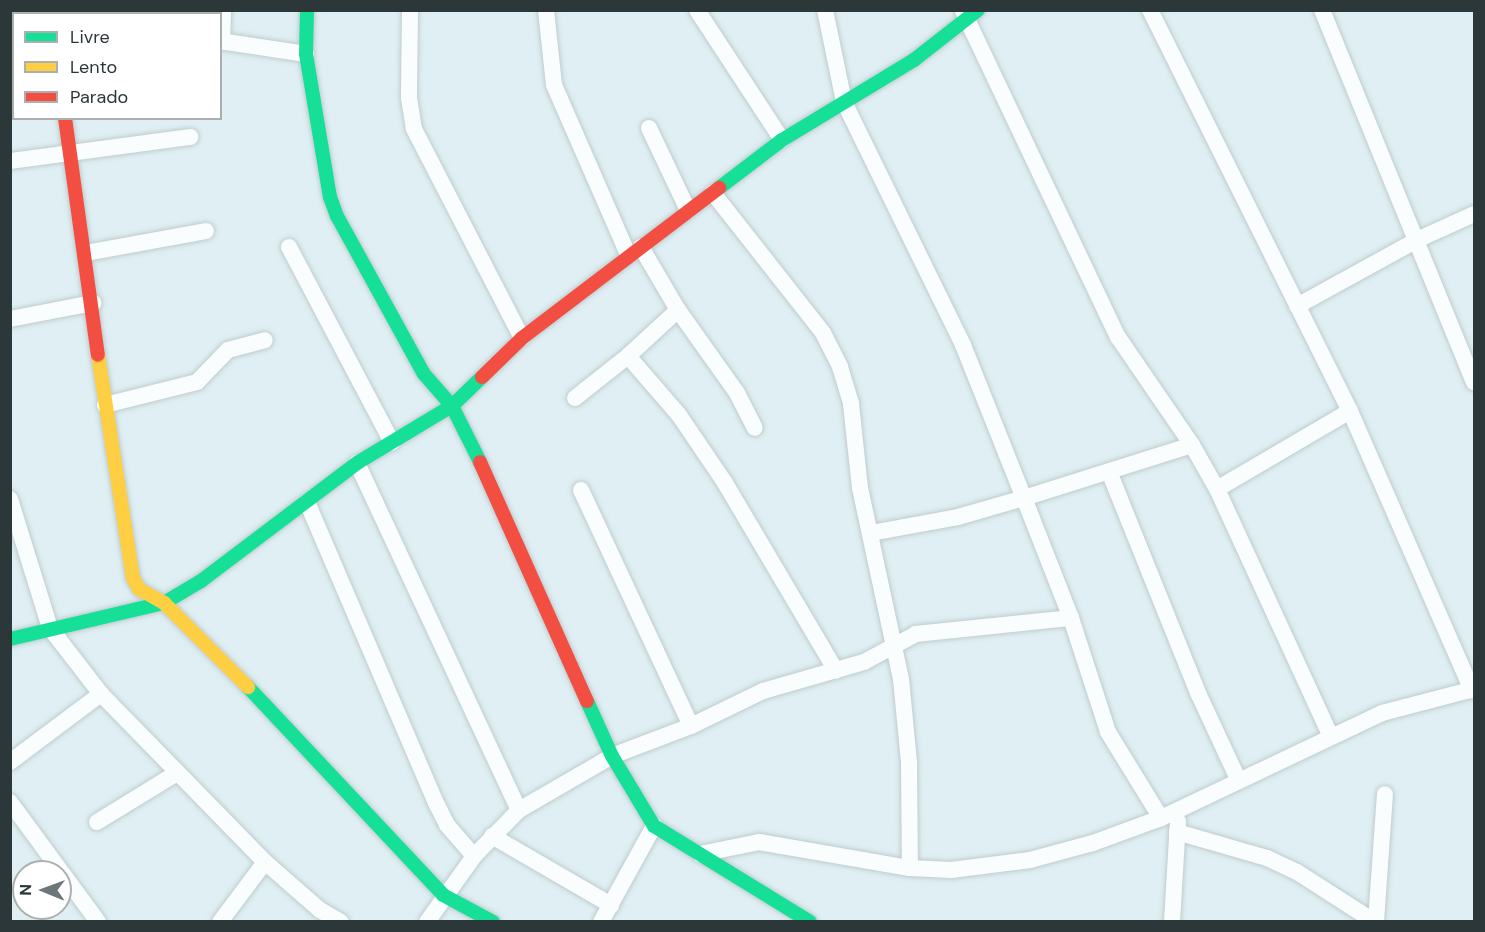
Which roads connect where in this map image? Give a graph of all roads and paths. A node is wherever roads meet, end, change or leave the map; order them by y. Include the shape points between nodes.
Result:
1 (223, 10) edge
2 (307, 10) edge
3 (410, 10) edge
4 (546, 10) edge
5 (697, 10) edge
6 (825, 10) edge
7 (1150, 10) edge
8 (1322, 10) edge
9 (969, 14) edge
10 (222, 26) edge
11 (222, 41) edge
12 (306, 54) junction
13 (844, 102) junction
14 (66, 120) edge
15 (649, 128) dead end
16 (190, 137) dead end
17 (782, 140) junction
18 (69, 153) junction
19 (10, 161) edge
20 (713, 193) junction
21 (688, 210) junction
22 (1474, 214) edge
23 (206, 231) dead end
24 (1419, 239) junction
25 (289, 247) dead end
26 (634, 251) junction
27 (86, 253) junction
28 (93, 303) junction
29 (1297, 306) junction
30 (678, 310) junction
31 (10, 319) edge
32 (522, 338) junction
33 (265, 340) dead end
34 (628, 356) junction
35 (1474, 382) edge
36 (575, 398) dead end
37 (105, 405) junction
38 (452, 406) junction
39 (1350, 411) junction
40 (755, 428) dead end
41 (392, 442) junction
42 (1192, 445) junction
43 (357, 464) junction
44 (1110, 474) junction
45 (581, 489) dead end
46 (1217, 489) junction
47 (1024, 498) junction
48 (10, 499) edge
49 (307, 502) junction
50 (871, 533) junction
51 (164, 603) junction
52 (1071, 618) junction
53 (50, 628) junction
54 (10, 639) edge
55 (895, 642) junction
56 (837, 671) junction
57 (1473, 689) edge
58 (101, 694) junction
59 (691, 726) junction
60 (1329, 735) junction
61 (612, 756) junction
62 (10, 762) edge
63 (177, 773) junction
64 (1238, 779) junction
65 (1385, 794) dead end
66 (10, 802) edge
67 (1180, 808) junction
68 (519, 810) junction
69 (1161, 818) junction
70 (97, 822) dead end
71 (654, 826) junction
72 (1178, 832) junction
73 (492, 836) junction
74 (700, 854) junction
75 (474, 856) junction
76 (265, 862) junction
77 (910, 868) junction
78 (443, 895) junction
79 (611, 905) junction
80 (316, 916) edge
81 (98, 921) edge
82 (220, 921) edge
83 (341, 921) edge
84 (427, 921) edge
85 (493, 921) edge
86 (601, 921) edge
87 (810, 921) edge
88 (1172, 921) edge
89 (1375, 921) edge

1 - 10 street
2 - 12 street
3 - 32 street via 409,98 414,129
4 - 26 street via 554,85
5 - 17 street
6 - 13 street
7 - 29 street
8 - 24 street
9 - 13 street via 914,60
9 - 42 street via 1118,338
11 - 12 street
12 - 38 street via 328,188 337,216 424,374
13 - 17 street
13 - 47 street via 963,345
14 - 18 street
15 - 21 street
16 - 18 street
17 - 20 street
18 - 19 street
18 - 27 street
20 - 21 street
20 - 50 street via 823,333 840,367 851,404 860,488
21 - 26 street
22 - 24 street
23 - 27 street
24 - 29 street
24 - 35 street
25 - 41 street
26 - 30 street
26 - 32 street
27 - 28 street
28 - 31 street
28 - 37 street
29 - 39 street
30 - 34 street
30 - 40 street via 737,393
32 - 38 street
33 - 37 street via 228,350 197,382
34 - 36 street
34 - 56 street via 679,415 726,483
37 - 51 street via 133,578 139,589
38 - 41 street
38 - 61 street
39 - 46 street
39 - 57 street
41 - 43 street
42 - 44 street
42 - 46 street
43 - 49 street
43 - 68 street
44 - 47 street
44 - 64 street via 1199,695
45 - 59 street
46 - 60 street
47 - 50 street via 958,517
47 - 52 street
48 - 53 street
49 - 51 street via 201,581
49 - 75 street via 436,803 447,825
50 - 55 street
51 - 53 street
51 - 78 street
52 - 55 street via 926,631
52 - 69 street via 1108,732
53 - 54 street
53 - 58 street
55 - 56 street via 864,662
55 - 77 street via 909,762
56 - 59 street via 763,691
57 - 60 street via 1382,713
58 - 62 street
58 - 63 street
59 - 61 street
60 - 64 street
61 - 68 street
61 - 71 street
63 - 70 street
63 - 76 street
64 - 67 street
65 - 89 street
66 - 81 street
67 - 69 street
67 - 72 street
68 - 73 street
69 - 77 street via 1093,843 1030,860 951,870
71 - 74 street
71 - 79 street
72 - 88 street
72 - 89 street via 1277,863
73 - 75 street
73 - 79 street
74 - 77 street via 759,842
74 - 87 street
75 - 78 street
76 - 80 street
76 - 82 street
78 - 84 street
78 - 85 street
79 - 86 street
80 - 83 street

